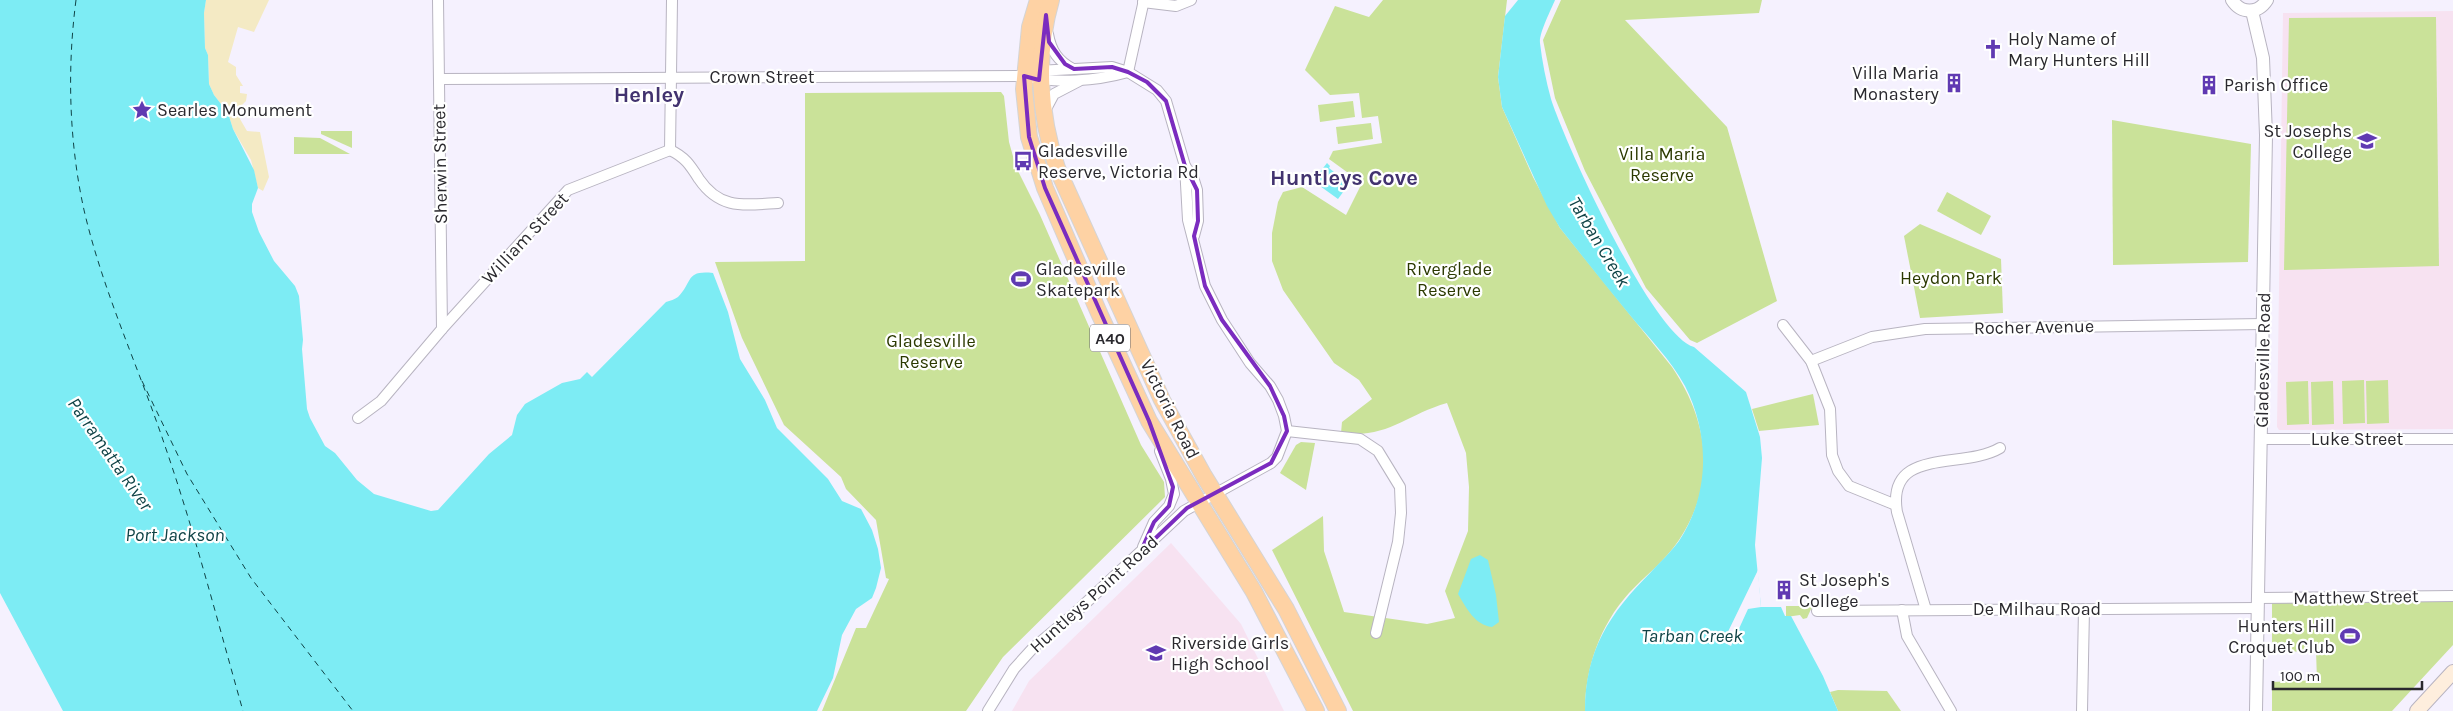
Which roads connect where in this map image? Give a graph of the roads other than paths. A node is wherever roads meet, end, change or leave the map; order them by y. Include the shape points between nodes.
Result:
1 (438, 0) edge
2 (672, 0) edge
3 (1038, 0) edge
4 (1191, 0) edge
5 (2232, 0) edge
6 (2267, 0) edge
7 (1144, 1) edge
8 (1049, 8) edge
9 (2252, 11) junction
10 (1074, 69) junction
11 (1128, 72) junction
12 (1041, 75) junction
13 (1024, 76) junction
14 (672, 78) junction
15 (1085, 78) junction
16 (439, 79) junction
17 (1049, 137) junction
18 (670, 150) junction
19 (778, 203) dead end
20 (2263, 324) junction
21 (1783, 325) dead end
22 (442, 328) junction
23 (1811, 361) junction
24 (358, 418) dead end
25 (1149, 421) junction
26 (1287, 431) junction
27 (2453, 438) edge
28 (2261, 439) junction
29 (2000, 448) dead end
30 (1215, 493) junction
31 (1198, 501) junction
32 (1894, 505) junction
33 (1140, 552) junction
34 (2453, 596) edge
35 (2258, 603) junction
36 (2084, 609) junction
37 (1902, 610) junction
38 (1926, 610) junction
39 (1816, 611) dead end
40 (1376, 632) dead end
41 (2453, 672) edge
42 (988, 711) edge
43 (1316, 711) edge
44 (1338, 711) edge
45 (1952, 711) edge
46 (2082, 711) edge
47 (2256, 711) edge
48 (2417, 711) edge

1 - 16 street, Sherwin Street
2 - 14 street
3 - 13 highway, Victoria Road / A40 via 1030,27
4 - 7 street via 1169,7
5 - 9 street via 2238,7
6 - 9 street
7 - 11 street
8 - 10 street via 1049,42 1053,52
8 - 12 highway, Victoria Road / A40
9 - 20 street, Gladesville Road via 2263,58 2266,90
10 - 11 street via 1112,67
10 - 12 street
11 - 15 street
11 - 26 street via 1147,82 1166,101 1186,166 1188,220 1209,292 1222,320 1278,400
12 - 13 street, Crown Street
12 - 15 street
12 - 17 highway, Victoria Road / A40
13 - 14 street, Crown Street
13 - 25 highway, Victoria Road / A40 via 1026,120 1037,166 1084,280
14 - 16 street, Crown Street
14 - 18 street
15 - 17 street via 1060,90 1050,99 1046,118
16 - 22 street, Sherwin Street
17 - 30 highway, Victoria Road / A40 via 1072,202 1162,400
18 - 19 street via 688,161 716,198 730,204
18 - 22 street, William Street via 568,190
20 - 23 street, Rocher Avenue via 1925,329 1872,337
20 - 28 street, Gladesville Road
21 - 23 street
22 - 24 street, William Street via 381,401
23 - 32 street via 1830,409 1832,455 1838,471 1849,486
25 - 31 highway, Victoria Road / A40
25 - 33 street via 1174,494 1169,506 1154,522
26 - 30 street, Huntleys Point Road via 1277,457 1271,463
26 - 40 street via 1360,439 1378,451 1400,487 1398,542
27 - 28 street, Luke Street
28 - 35 street, Gladesville Road
29 - 32 street via 1987,454 1911,469 1901,479
30 - 31 street, Huntleys Point Road
30 - 44 highway, Victoria Road / A40 via 1286,609
31 - 33 street, Huntleys Point Road
31 - 43 highway, Victoria Road / A40 via 1274,627
32 - 38 street
33 - 42 street, Huntleys Point Road via 1033,648 1014,669
34 - 35 street, Matthew Street
35 - 36 street, De Milhau Road
35 - 47 street, Gladesville Road
36 - 38 street, De Milhau Road
36 - 46 street
37 - 38 street, De Milhau Road
37 - 39 street, De Milhau Road
37 - 45 street via 1907,636
41 - 48 main road

